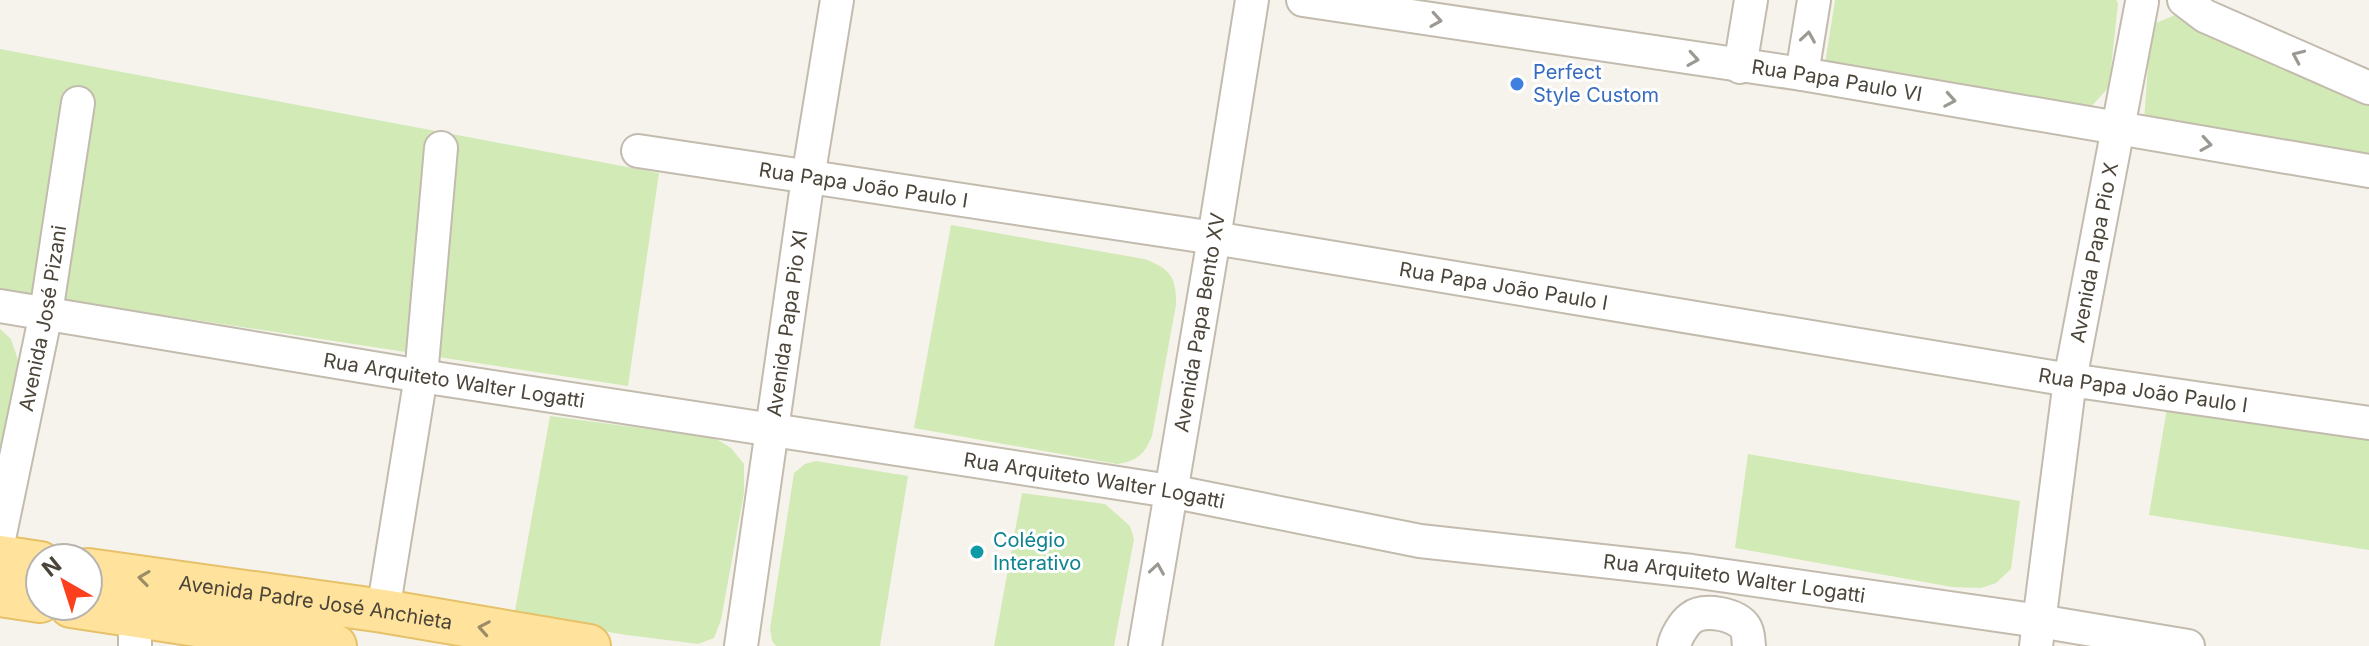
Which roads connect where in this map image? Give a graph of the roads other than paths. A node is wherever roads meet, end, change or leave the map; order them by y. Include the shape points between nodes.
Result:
1 (837, 0) edge
2 (1252, 0) edge
3 (1303, 0) edge
4 (1751, 0) edge
5 (1814, 0) edge
6 (2184, 0) edge
7 (2147, 1) edge
8 (1740, 67) junction
9 (1802, 74) junction
10 (2369, 88) edge
11 (78, 103) dead end
12 (2117, 130) junction
13 (441, 148) dead end
14 (638, 151) dead end
15 (2369, 171) edge
16 (808, 178) junction
17 (1214, 238) junction
18 (0, 306) edge
19 (46, 313) junction
20 (421, 376) junction
21 (2070, 380) junction
22 (2369, 423) edge
23 (772, 430) junction
24 (1170, 491) junction
25 (0, 534) edge
26 (0, 557) edge
27 (24, 561) edge
28 (104, 572) edge
29 (0, 595) edge
30 (24, 599) edge
31 (383, 611) junction
32 (104, 619) edge
33 (135, 631) edge
34 (2038, 633) edge
35 (335, 646) edge
36 (589, 646) edge
37 (741, 646) edge
38 (1145, 646) edge
39 (1674, 646) edge
40 (1749, 646) edge
41 (2188, 646) edge

1 - 16 street, Avenida Papa Pio XI
2 - 17 street, Avenida Papa Bento XV
3 -> 8 street, Rua Papa Paulo VI
4 - 8 street
9 -> 5 street
10 -> 6 street via 2205,16
7 - 12 street, Avenida Papa Pio X
8 - 9 street, Rua Papa Paulo VI
9 -> 12 street, Rua Papa Paulo VI
11 - 19 street, Avenida José Pizani
12 -> 15 street, Rua Papa Paulo VI
12 - 21 street, Avenida Papa Pio X
13 - 20 street
14 - 16 street, Rua Papa João Paulo I
16 - 17 street, Rua Papa João Paulo I
16 - 23 street, Avenida Papa Pio XI
17 - 21 street, Rua Papa João Paulo I
17 - 24 street, Avenida Papa Bento XV
18 - 19 street, Rua Arquiteto Walter Logatti
19 - 20 street, Rua Arquiteto Walter Logatti
19 - 25 street, Avenida José Pizani
20 - 23 street, Rua Arquiteto Walter Logatti
20 - 31 street
21 - 22 street, Rua Papa João Paulo I
21 - 34 street, Avenida Papa Pio X
23 - 24 street, Rua Arquiteto Walter Logatti
23 - 37 street, Avenida Papa Pio XI
24 - 34 street, Rua Arquiteto Walter Logatti via 1420,541 1692,571
38 -> 24 street, Avenida Papa Bento XV
26 - 27 main road
31 -> 28 main road, Avenida Padre José Anchieta
29 - 30 main road
36 -> 31 main road, Avenida Padre José Anchieta
32 - 33 main road, Avenida Padre José Anchieta
33 - 35 main road, Avenida Padre José Anchieta
34 - 41 street, Rua Arquiteto Walter Logatti
39 - 40 street via 1691,619 1701,614 1728,616 1743,624

